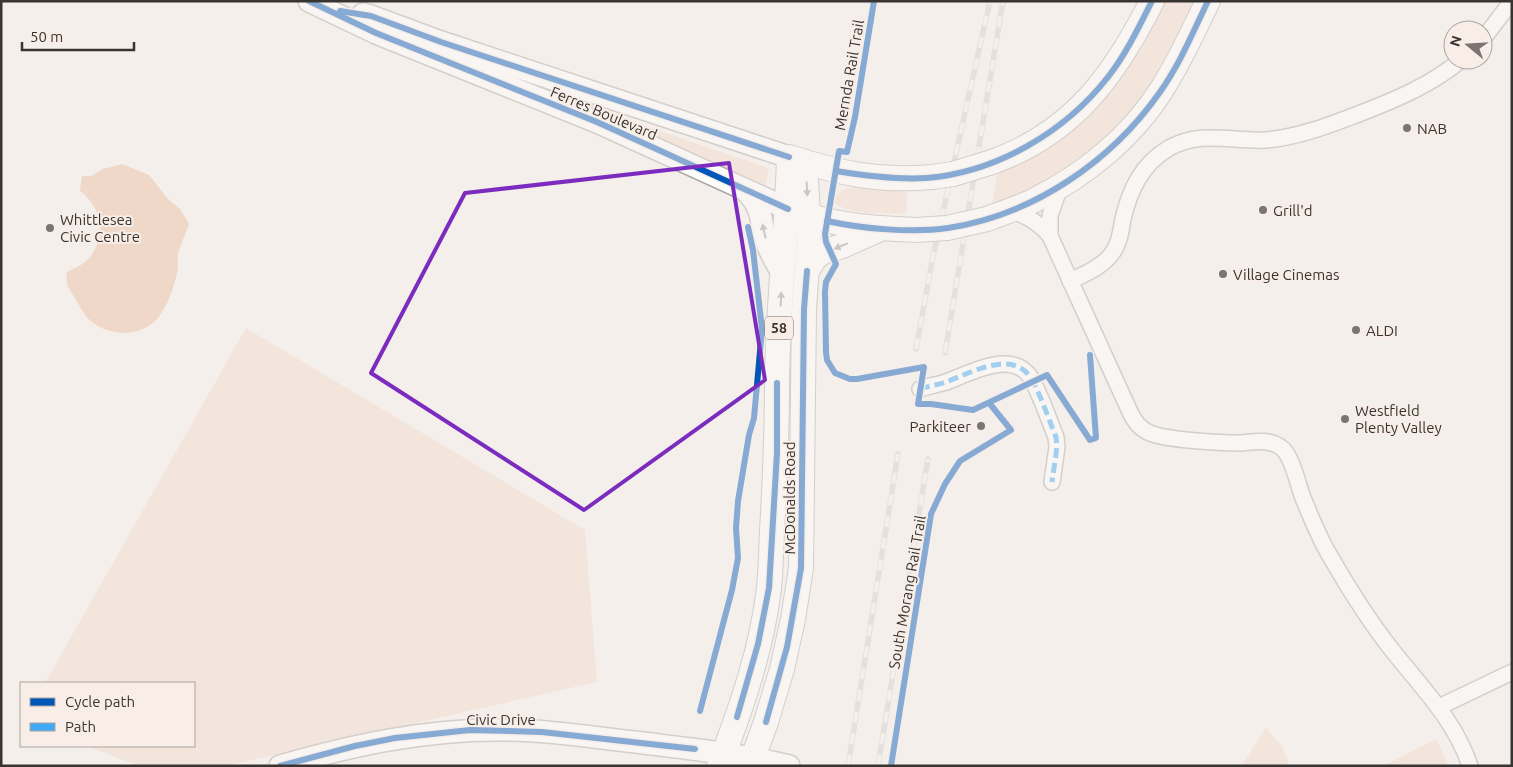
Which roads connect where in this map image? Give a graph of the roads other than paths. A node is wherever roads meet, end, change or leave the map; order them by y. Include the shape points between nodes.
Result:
1 (1152, 1) edge
2 (1208, 1) edge
3 (1512, 1) edge
4 (318, 5) edge
5 (1493, 27) edge
6 (1447, 70) edge
7 (797, 159) junction
8 (1060, 187) junction
9 (746, 191) junction
10 (1012, 211) junction
11 (798, 212) junction
12 (882, 228) junction
13 (1050, 236) junction
14 (806, 271) junction
15 (782, 273) junction
16 (1070, 281) junction
17 (920, 389) dead end
18 (1052, 482) dead end
19 (1512, 672) edge
20 (1439, 707) junction
21 (721, 760) edge
22 (751, 762) edge
23 (280, 766) edge
24 (789, 766) edge
25 (1470, 766) edge

1 - 7 main road, bridge via 1125,52 1092,96 1074,114 1037,140 1005,157 953,174 901,179 836,171
2 - 8 main road via 1175,67 1145,112 1108,151
3 - 5 street
4 - 7 street, Ferres Boulevard via 371,16
4 - 9 street, Ferres Boulevard via 376,33 598,122
6 - 16 street via 1410,93 1307,133 1267,140 1210,137 1171,147 1147,166 1132,187 1113,252 1099,266
7 - 11 main road, McDonalds Road / 58
8 - 10 main road
8 - 13 street via 1050,215
9 - 11 street, Ferres Boulevard
15 -> 9 street via 766,240 760,211
10 - 12 main road, bridge via 947,228
10 - 13 street via 1026,216
11 - 12 main road via 850,226
11 - 14 main road, McDonalds Road / 58
11 - 15 main road, McDonalds Road / 58
12 -> 14 main road via 823,252
13 - 16 street
14 - 22 main road, McDonalds Road / 58 via 801,568 784,662
21 -> 15 main road, McDonalds Road / 58 via 754,662 769,588
16 - 20 street via 1132,418 1140,427 1163,437 1263,441 1284,450 1330,557 1377,631
17 - 18 street via 1000,364 1021,368 1033,382 1056,437
19 - 20 street
20 - 25 street
21 - 22 street, Civic Drive
21 - 23 street, Civic Drive via 542,732 479,730 395,738
22 - 24 street, Civic Drive

